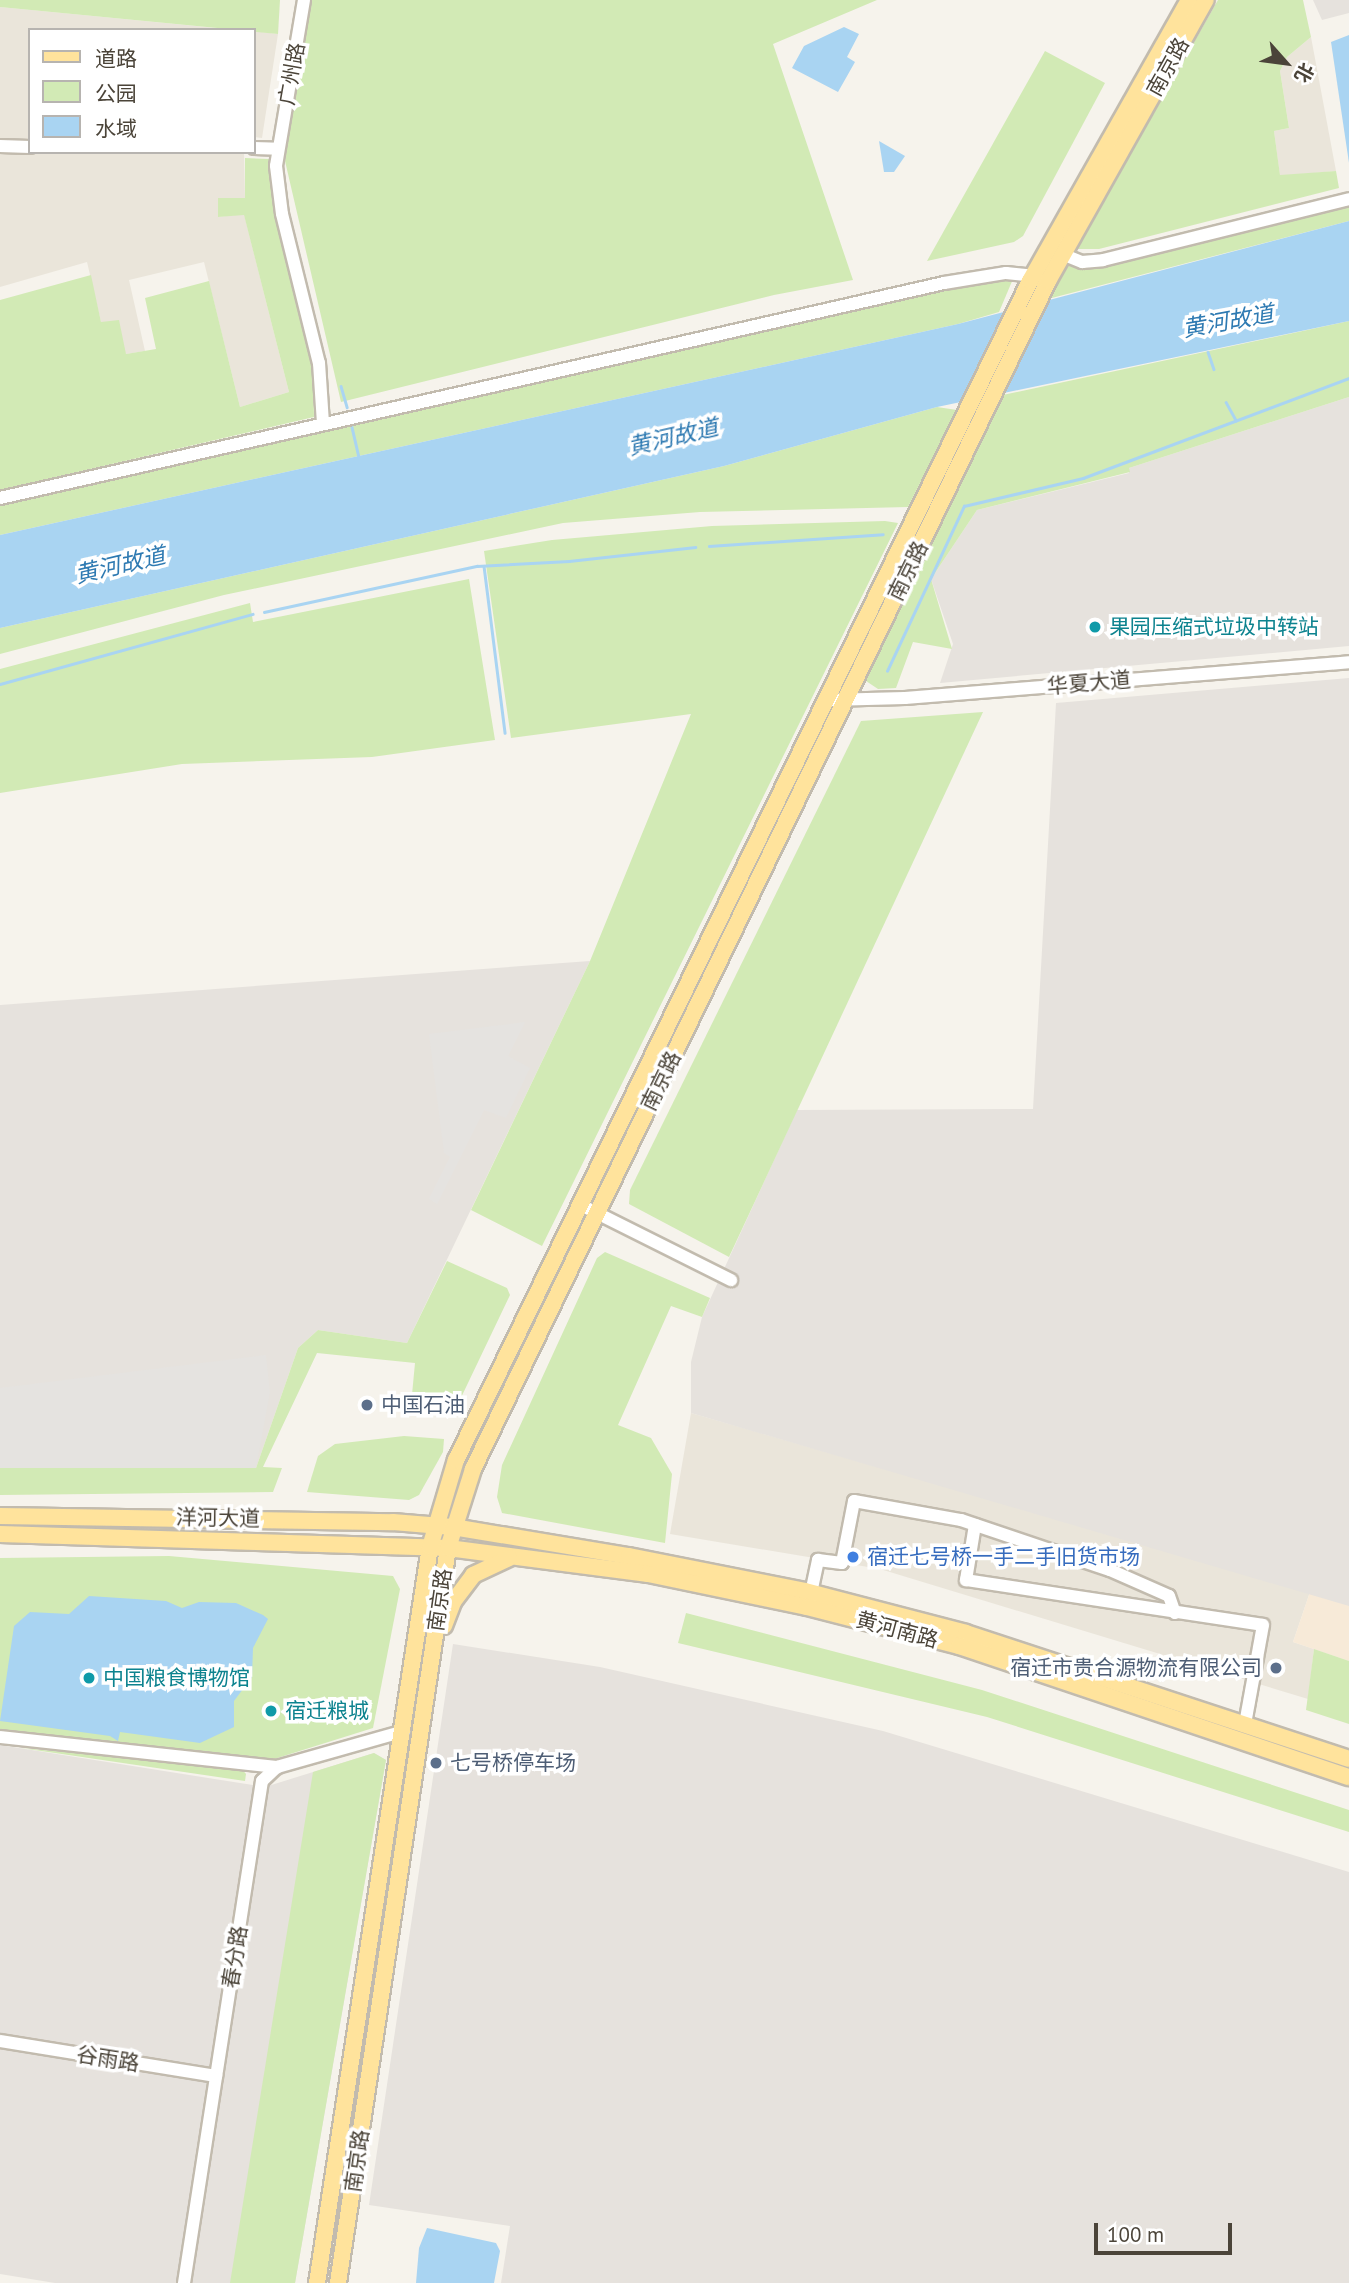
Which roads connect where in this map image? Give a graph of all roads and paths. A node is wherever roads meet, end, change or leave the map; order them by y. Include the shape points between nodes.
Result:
1 (304, 0) edge
2 (1189, 0) edge
3 (1206, 0) edge
4 (0, 146) edge
5 (28, 146) edge
6 (256, 148) edge
7 (278, 149) junction
8 (1349, 199) edge
9 (1062, 254) junction
10 (1037, 279) junction
11 (323, 423) junction
12 (0, 498) edge
13 (1349, 662) edge
14 (837, 701) junction
15 (581, 1205) junction
16 (597, 1212) junction
17 (731, 1280) dead end
18 (0, 1516) edge
19 (435, 1525) junction
20 (975, 1525) junction
21 (453, 1527) junction
22 (0, 1534) edge
23 (430, 1547) junction
24 (448, 1548) junction
25 (513, 1556) junction
26 (811, 1593) junction
27 (1175, 1613) junction
28 (1245, 1724) junction
29 (404, 1731) junction
30 (0, 1737) edge
31 (418, 1755) junction
32 (1349, 1759) edge
33 (244, 1763) junction
34 (277, 1767) junction
35 (1349, 1777) edge
36 (262, 1781) junction
37 (0, 2041) edge
38 (216, 2076) junction
39 (184, 2283) edge
40 (317, 2283) edge
41 (338, 2283) edge

1 - 7 street, 广州路
2 - 10 main road, 南京路
3 - 9 main road, 南京路
4 - 5 street
6 - 7 street
7 - 11 street, 广州路 via 282,214 319,363
8 - 9 street via 1103,260 1082,262
9 - 10 main road, 南京路
10 - 11 street via 1006,273 948,283
10 - 14 main road, 南京路 via 972,403
10 - 14 main road, 南京路 via 990,402
11 - 12 street
13 - 14 street, 华夏大道
14 - 15 main road, 南京路
14 - 16 main road, 南京路
15 - 16 street
15 - 19 main road, 南京路 via 456,1460
16 - 17 street
16 - 21 main road, 南京路 via 472,1469
18 - 19 main road, 洋河大道
19 - 21 main road, 黄河南路
19 - 23 main road, 南京路
20 - 26 street via 854,1501 842,1563 818,1560
20 - 27 street via 1110,1570 1169,1596
20 - 27 street via 966,1580
21 - 24 main road, 南京路
21 - 26 main road, 黄河南路
22 - 23 main road, 洋河大道
23 - 24 main road, 黄河南路
23 - 29 main road, 南京路
24 - 25 main road, 黄河南路
24 - 31 main road, 南京路
25 - 31 main road via 473,1575 453,1602
25 - 35 main road, 黄河南路 via 692,1582 959,1646
26 - 28 main road, 黄河南路 via 966,1633
27 - 28 street via 1263,1625
28 - 32 main road, 黄河南路
29 - 34 street
29 - 40 main road, 南京路
30 - 33 street
31 - 41 main road, 南京路
33 - 34 street
33 - 36 street
34 - 36 street
36 - 38 street, 春分路
37 - 38 street, 谷雨路
38 - 39 street, 春分路

